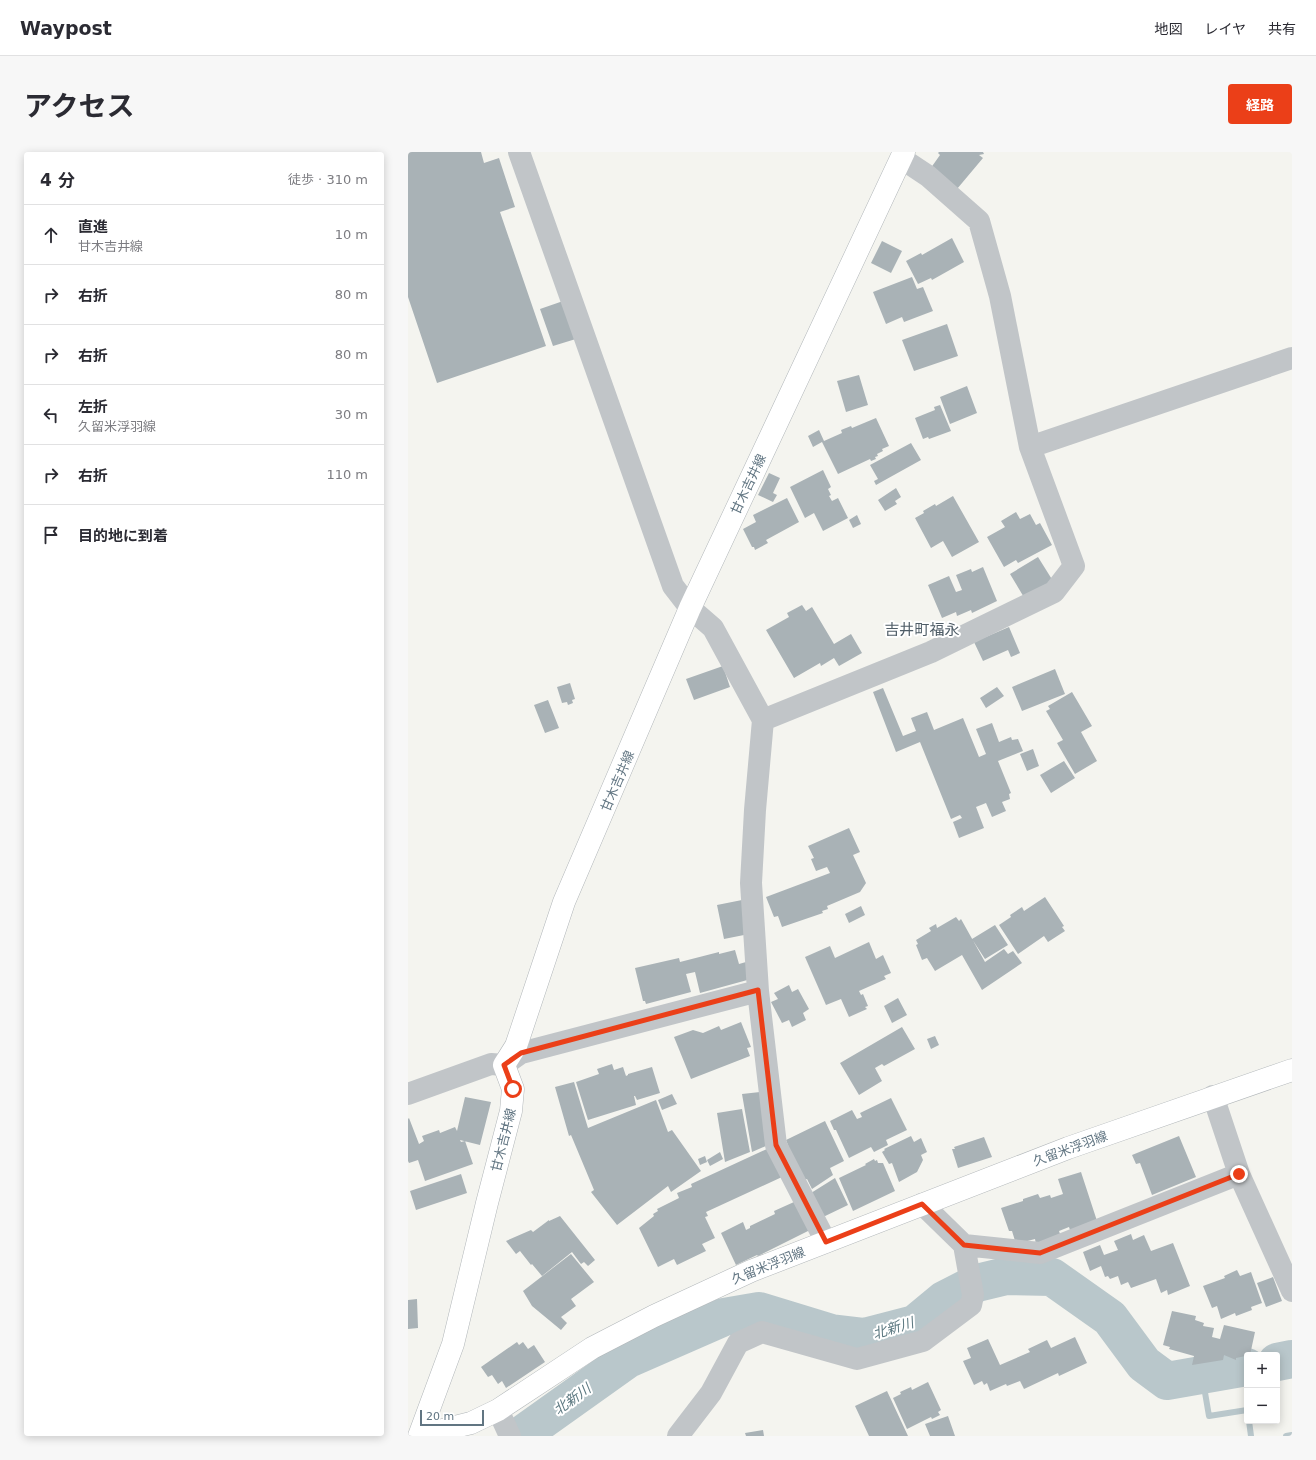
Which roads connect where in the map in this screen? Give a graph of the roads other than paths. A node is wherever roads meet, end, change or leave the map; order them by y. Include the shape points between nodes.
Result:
1 (519, 152) edge
2 (903, 155) edge
3 (1292, 358) edge
4 (1030, 447) junction
5 (690, 608) junction
6 (763, 720) junction
7 (758, 990) junction
8 (504, 1065) junction
9 (1292, 1070) edge
10 (408, 1094) edge
11 (1214, 1096) junction
12 (1239, 1174) junction
13 (922, 1204) junction
14 (826, 1242) junction
15 (964, 1245) junction
16 (1292, 1292) edge
17 (504, 1424) edge
18 (419, 1436) edge
19 (678, 1436) edge

1 - 5 street via 673,586
2 - 4 street via 979,221 1000,296
2 - 5 main road, 甘木吉井線
3 - 4 street
4 - 6 street via 1074,566 1054,592 931,652
5 - 6 street via 713,628
5 - 8 main road, 甘木吉井線 via 564,902 516,1046
6 - 7 street via 754,810 751,883
7 - 8 street via 521,1053
7 - 14 street via 776,1145
8 - 10 street via 491,1064
8 - 18 main road, 甘木吉井線 via 513,1089 511,1111 453,1344
9 - 11 main road, 久留米浮羽線
11 - 12 street
11 - 13 main road, 久留米浮羽線
12 - 15 street via 1040,1253
12 - 16 street
13 - 14 main road, 久留米浮羽線
13 - 15 street
14 - 17 main road, 久留米浮羽線 via 751,1271 592,1348
15 - 19 street via 973,1295 971,1305 922,1341 857,1359 762,1332 738,1343 711,1393
17 - 18 main road, 久留米浮羽線 via 471,1423

